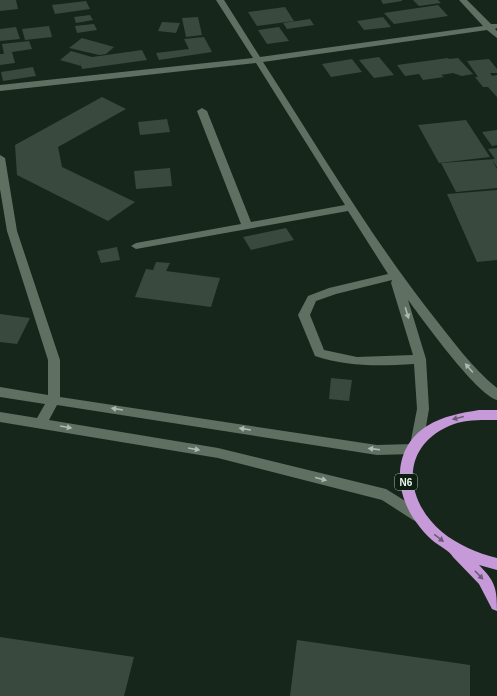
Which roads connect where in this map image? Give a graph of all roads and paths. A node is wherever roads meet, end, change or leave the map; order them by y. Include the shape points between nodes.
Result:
1 (220, 0) edge
2 (463, 0) edge
3 (493, 26) edge
4 (497, 36) edge
5 (257, 60) junction
6 (0, 88) edge
7 (202, 111) dead end
8 (0, 158) edge
9 (351, 207) junction
10 (247, 226) junction
11 (136, 246) dead end
12 (395, 276) junction
13 (420, 360) junction
14 (0, 392) edge
15 (497, 395) edge
16 (54, 399) junction
17 (497, 415) edge
18 (0, 417) edge
19 (41, 423) junction
20 (415, 445) junction
21 (418, 516) junction
22 (455, 549) junction
23 (497, 564) edge
24 (497, 604) edge

1 - 5 street
2 - 3 street
3 - 4 street
3 - 5 street
5 - 6 street
5 - 9 street
7 - 10 street
8 - 16 street via 12,231 54,360
9 - 10 street
9 - 12 street
10 - 11 street
12 -> 13 street
12 - 13 street via 333,291 312,299 304,315 319,354 337,360 361,363
15 -> 12 street via 480,381 459,357
13 - 20 street via 423,409
14 - 16 street
16 - 19 street
20 -> 16 street via 378,450
17 -> 20 highway via 481,414 456,418 435,427
18 - 19 street
19 -> 21 street via 218,453 386,495
20 - 21 highway, N6 via 405,470 407,493
21 -> 22 highway, N6 via 434,534
22 - 23 highway, N6
22 -> 24 highway, N6 via 484,580

